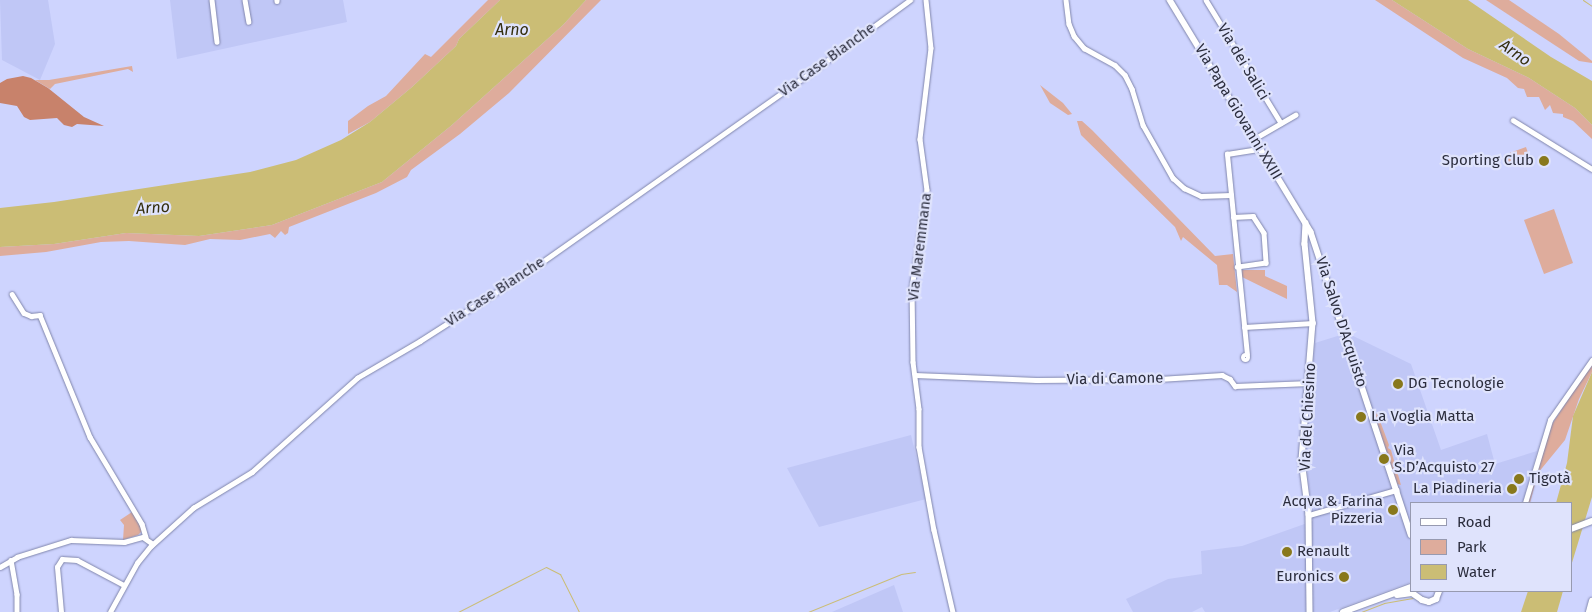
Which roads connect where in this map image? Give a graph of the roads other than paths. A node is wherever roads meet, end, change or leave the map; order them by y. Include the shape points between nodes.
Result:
1 (212, 0) edge
2 (245, 0) edge
3 (910, 0) edge
4 (926, 0) edge
5 (1066, 0) edge
6 (1170, 0) edge
7 (1206, 0) edge
8 (249, 22) dead end
9 (217, 42) dead end
10 (1295, 115) dead end
11 (1514, 120) dead end
12 (1281, 123) junction
13 (1254, 139) junction
14 (1260, 149) junction
15 (1592, 169) edge
16 (1231, 195) junction
17 (1233, 218) junction
18 (1306, 223) junction
19 (1237, 267) junction
20 (12, 294) dead end
21 (1313, 323) junction
22 (1244, 327) junction
23 (1246, 355) dead end
24 (1592, 360) edge
25 (915, 375) junction
26 (1309, 383) junction
27 (1396, 490) junction
28 (1525, 502) edge
29 (1309, 515) junction
30 (1592, 521) edge
31 (1572, 528) edge
32 (1410, 532) edge
33 (146, 537) junction
34 (153, 544) junction
35 (11, 560) junction
36 (0, 568) edge
37 (124, 585) junction
38 (1410, 586) edge
39 (1440, 592) edge
40 (1417, 594) edge
41 (1382, 598) junction
42 (1592, 601) edge
43 (17, 612) edge
44 (62, 612) edge
45 (110, 612) edge
46 (953, 612) edge
47 (1310, 612) edge
48 (1343, 612) edge
49 (1589, 612) edge

1 - 9 street
2 - 8 street
3 - 34 street, Via Case Bianche via 534,268 357,378 252,472 193,508
4 - 25 street, Via Maremmana via 932,48 920,132 927,183 912,288
5 - 16 street via 1075,38 1088,51 1108,60 1122,72 1132,89 1143,125 1173,178 1197,194 1209,197
6 - 13 main road, Via Papa Giovanni XXIII
7 - 12 street, Via dei Salici
10 - 12 street
11 - 15 street
12 - 13 street
13 - 14 main road, Via Papa Giovanni XXIII
14 - 16 street via 1228,153
14 - 18 main road, Via Papa Giovanni XXIII
16 - 17 street
17 - 19 street
17 - 19 street via 1253,216 1264,233 1266,263
18 - 21 main road, Via del Chiesino via 1305,249
18 - 27 main road, Via Salvo D'Acquisto via 1315,241
19 - 22 street
20 - 33 street via 24,313 40,315 90,437 142,524
21 - 22 street
21 - 26 main road, Via del Chiesino
22 - 23 street
24 - 28 street via 1550,420
25 - 26 street, Via di Camone via 1036,380 1222,375 1235,386
25 - 46 street, Via Maremmana via 920,447 934,530
26 - 29 main road, Via del Chiesino via 1302,460
27 - 29 street
27 - 32 main road, Via Salvo D'Acquisto
29 - 47 main road, Via del Chiesino
30 - 31 main road
33 - 34 street
33 - 35 street via 124,542 73,540
34 - 37 street, Via Case Bianche
35 - 36 street
35 - 43 street
37 - 44 street via 74,559 60,560 57,567
37 - 45 street, Via Case Bianche
38 - 41 main road
39 - 40 main road via 1432,601 1424,602
40 - 41 main road
41 - 48 main road
42 - 49 main road

